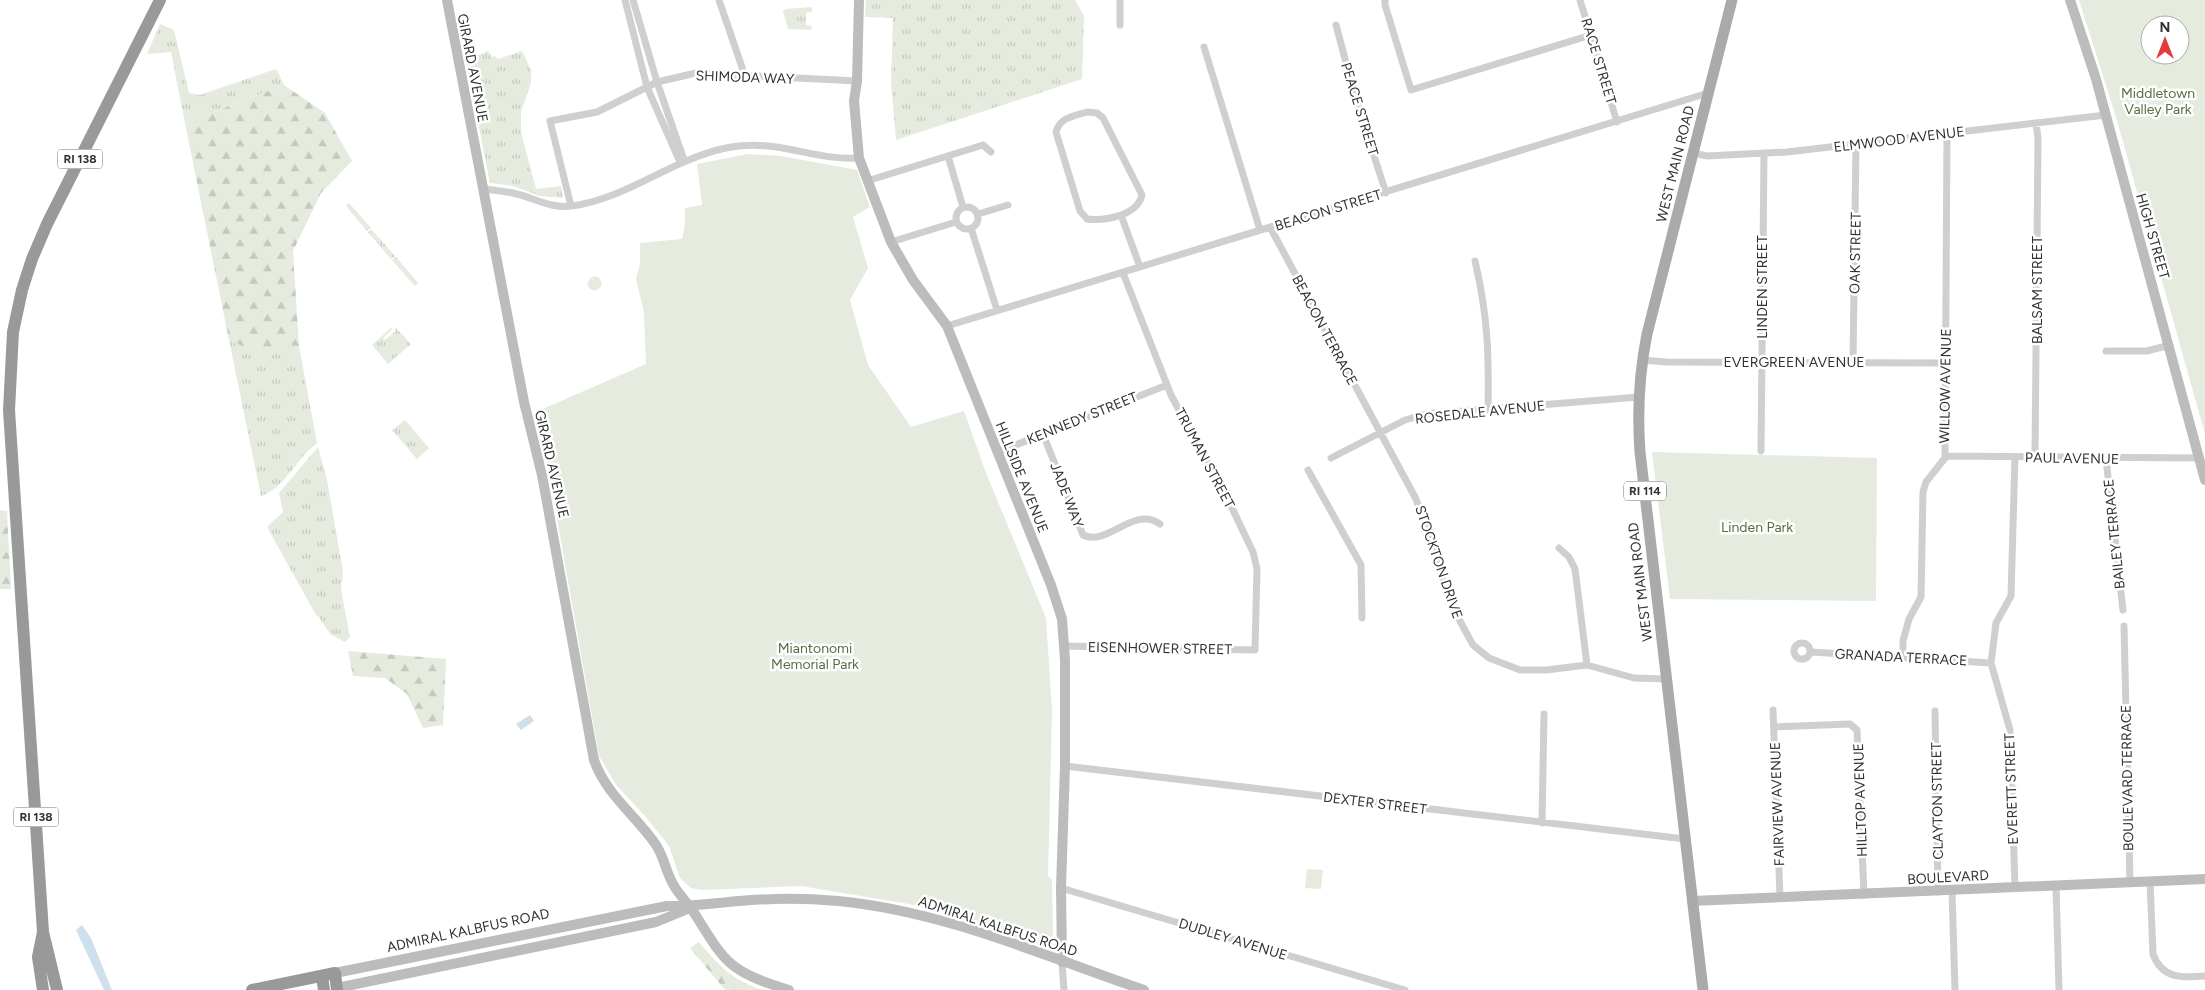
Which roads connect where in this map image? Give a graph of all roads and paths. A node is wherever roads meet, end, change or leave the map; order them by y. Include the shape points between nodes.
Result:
1 (160, 0) edge
2 (447, 0) edge
3 (625, 0) edge
4 (633, 0) edge
5 (719, 0) edge
6 (859, 0) edge
7 (1120, 0) edge
8 (1385, 0) edge
9 (1580, 0) edge
10 (1732, 0) edge
11 (2070, 0) edge
12 (1120, 25) dead end
13 (1336, 25) dead end
14 (1591, 35) junction
15 (1204, 47) dead end
16 (745, 76) junction
17 (858, 81) junction
18 (657, 82) junction
19 (648, 87) junction
20 (1708, 94) junction
21 (2106, 115) junction
22 (1617, 122) junction
23 (2036, 123) junction
24 (1947, 133) junction
25 (1856, 144) junction
26 (991, 152) dead end
27 (1693, 154) junction
28 (1764, 154) junction
29 (948, 156) junction
30 (859, 158) junction
31 (682, 161) junction
32 (867, 181) junction
33 (483, 189) junction
34 (1386, 193) junction
35 (1008, 205) dead end
36 (571, 206) junction
37 (963, 207) junction
38 (978, 214) junction
39 (1121, 215) junction
40 (956, 222) junction
41 (971, 228) junction
42 (1270, 228) junction
43 (1260, 230) junction
44 (891, 242) junction
45 (1475, 261) dead end
46 (1140, 267) junction
47 (1123, 273) junction
48 (997, 310) junction
49 (947, 326) junction
50 (2170, 345) junction
51 (2106, 352) dead end
52 (1642, 360) junction
53 (1762, 362) junction
54 (1853, 362) junction
55 (1946, 363) junction
56 (1167, 385) junction
57 (1639, 396) junction
58 (1488, 410) junction
59 (1381, 432) junction
60 (1043, 434) junction
61 (1760, 451) dead end
62 (998, 452) junction
63 (1945, 456) junction
64 (2015, 457) junction
65 (2035, 457) junction
66 (1331, 458) dead end
67 (2199, 458) junction
68 (2106, 459) junction
69 (1308, 470) dead end
70 (2205, 480) edge
71 (1160, 524) dead end
72 (1560, 548) dead end
73 (2123, 610) dead end
74 (1362, 618) dead end
75 (2124, 626) dead end
76 (1064, 646) junction
77 (1255, 650) joint
78 (1810, 652) dead end
79 (1903, 658) junction
80 (1991, 662) junction
81 (1587, 665) junction
82 (1667, 679) junction
83 (1773, 710) dead end
84 (1935, 711) dead end
85 (1544, 714) dead end
86 (1774, 727) junction
87 (1065, 766) junction
88 (1542, 823) junction
89 (1685, 839) junction
90 (2205, 879) edge
91 (2150, 881) junction
92 (2130, 882) junction
93 (2056, 886) junction
94 (1061, 888) junction
95 (2015, 888) junction
96 (1952, 891) junction
97 (1938, 892) junction
98 (1864, 895) junction
99 (1780, 898) junction
100 (1692, 901) junction
101 (691, 907) junction
102 (43, 932) junction
103 (1062, 962) junction
104 (328, 974) junction
105 (2205, 976) edge
106 (1387, 988) edge
107 (331, 989) edge
108 (43, 990) edge
109 (57, 990) edge
110 (252, 990) edge
111 (789, 990) edge
112 (1064, 990) edge
113 (1144, 990) edge
114 (1404, 990) edge
115 (1703, 990) edge
116 (1955, 990) edge
117 (2060, 990) edge

1 - 102 highway, RI 138 via 38,242 22,290 13,332 9,410
2 - 33 street, GIRARD AVENUE
3 - 19 street
4 - 18 street
5 - 16 street
6 - 17 street, HILLSIDE AVENUE
7 - 12 street
8 - 14 street via 1411,90
9 - 14 street, RACE STREET
10 - 20 main road, WEST MAIN ROAD / RI 114
11 - 21 street, HIGH STREET
13 - 34 street, PEACE STREET
14 - 22 street, RACE STREET
15 - 43 street
16 - 17 street, SHIMODA WAY
16 - 18 street, SHIMODA WAY via 696,73
17 - 30 street, HILLSIDE AVENUE via 854,101
18 - 19 street, SHIMODA WAY
18 - 31 street
19 - 31 street
19 - 36 street, SHIMODA WAY via 597,112 550,121
20 - 22 street, BEACON STREET
20 - 27 main road, WEST MAIN ROAD / RI 114
21 - 23 street, ELMWOOD AVENUE
21 - 50 street, HIGH STREET
22 - 34 street, BEACON STREET
23 - 24 street, ELMWOOD AVENUE
23 - 65 street, BALSAM STREET
24 - 25 street, ELMWOOD AVENUE
24 - 55 street, WILLOW AVENUE
25 - 28 street, ELMWOOD AVENUE
25 - 54 street, OAK STREET
26 - 29 street via 983,145
27 - 28 street, ELMWOOD AVENUE
27 - 52 main road, WEST MAIN ROAD / RI 114
28 - 53 street, LINDEN STREET
29 - 32 street
29 - 37 street
30 - 31 street via 824,156 783,146 748,145 703,153
30 - 32 street, HILLSIDE AVENUE
31 - 36 street via 599,200
32 - 44 street, HILLSIDE AVENUE
33 - 36 street via 513,193 550,205
33 - 101 street, GIRARD AVENUE via 524,402 542,475 594,760 611,792 655,843 673,884
34 - 42 street, BEACON STREET
35 - 38 street
37 - 38 street via 972,208
37 - 40 street via 957,213
38 - 41 street via 977,223
39 - 39 street via 1095,220 1082,215 1056,132 1065,119 1087,112 1097,113 1102,118 1142,195 1137,206
39 - 46 street
40 - 41 street via 962,228
40 - 44 street
41 - 48 street
42 - 43 street, BEACON STREET
42 - 59 street, BEACON TERRACE
43 - 46 street, BEACON STREET
44 - 49 street, HILLSIDE AVENUE via 912,280
45 - 58 street via 1489,338
46 - 47 street, BEACON STREET
47 - 48 street, BEACON STREET
47 - 56 street, TRUMAN STREET
48 - 49 street, BEACON STREET
49 - 62 street, HILLSIDE AVENUE
50 - 51 street via 2147,351
50 - 67 street, HIGH STREET
52 - 53 street, EVERGREEN AVENUE
52 - 57 main road, WEST MAIN ROAD / RI 114
53 - 54 street, EVERGREEN AVENUE
53 - 61 street, LINDEN STREET
54 - 55 street, EVERGREEN AVENUE
55 - 63 street, WILLOW AVENUE
56 - 60 street, KENNEDY STREET
56 - 77 street, TRUMAN STREET via 1253,552 1257,575
57 - 58 street, ROSEDALE AVENUE
57 - 82 main road, WEST MAIN ROAD / RI 114 via 1640,452
58 - 59 street, ROSEDALE AVENUE via 1426,414
59 - 66 street, ROSEDALE AVENUE
59 - 81 street, STOCKTON DRIVE via 1416,499 1453,608 1473,644 1490,658 1520,670
60 - 62 street, KENNEDY STREET
60 - 71 street, JADE WAY via 1083,536 1096,537 1142,518 1150,518
62 - 76 street, HILLSIDE AVENUE via 1051,585 1062,619
63 - 64 street, PAUL AVENUE
63 - 79 street, WILLOW AVENUE via 1926,482 1923,492 1921,597 1909,619
64 - 65 street, PAUL AVENUE
64 - 80 street, EVERETT STREET via 2011,596 1996,623
65 - 68 street, PAUL AVENUE
67 - 68 street, PAUL AVENUE
67 - 70 street, HIGH STREET
68 - 73 street, BAILEY TERRACE
69 - 74 street via 1361,565
72 - 81 street via 1569,556 1574,569
75 - 92 street, BOULEVARD TERRACE
76 - 77 street, EISENHOWER STREET
76 - 87 street, HILLSIDE AVENUE
78 - 79 street, GRANADA TERRACE
79 - 80 street, GRANADA TERRACE
80 - 95 street, EVERETT STREET via 2010,730
81 - 82 street, STOCKTON DRIVE via 1634,678
82 - 89 main road, WEST MAIN ROAD / RI 114
83 - 86 street, FAIRVIEW AVENUE
84 - 97 street, CLAYTON STREET
85 - 88 street
86 - 98 street, HILLTOP AVENUE via 1850,724 1857,730
86 - 99 street, FAIRVIEW AVENUE
87 - 88 street, DEXTER STREET
87 - 94 street, HILLSIDE AVENUE
88 - 89 street, DEXTER STREET
89 - 100 main road, WEST MAIN ROAD / RI 114
90 - 91 street, BOULEVARD
91 - 92 street, BOULEVARD
91 - 105 street via 2155,960 2164,972 2177,977
92 - 93 street, BOULEVARD
93 - 95 street, BOULEVARD
93 - 117 street
94 - 103 street, HILLSIDE AVENUE
94 - 106 street, DUDLEY AVENUE
95 - 96 street, BOULEVARD
96 - 97 street, BOULEVARD
96 - 116 street
97 - 98 street, BOULEVARD
98 - 99 street, BOULEVARD
99 - 100 street, BOULEVARD
100 - 115 main road, WEST MAIN ROAD / RI 114
101 - 103 street, ADMIRAL KALBFUS ROAD via 763,899 864,904 932,918
101 - 104 street, ADMIRAL KALBFUS ROAD via 668,906 616,915
101 - 107 street, ADMIRAL KALBFUS ROAD via 656,922
101 - 111 street, GIRARD AVENUE via 723,958 747,976
102 - 108 highway, RI 138 via 38,957
102 - 109 highway, RI 138
103 - 112 street, HILLSIDE AVENUE
103 - 113 street, ADMIRAL KALBFUS ROAD
104 - 107 highway
104 - 110 highway, ADMIRAL KALBFUS ROAD
106 - 114 street, DUDLEY AVENUE

